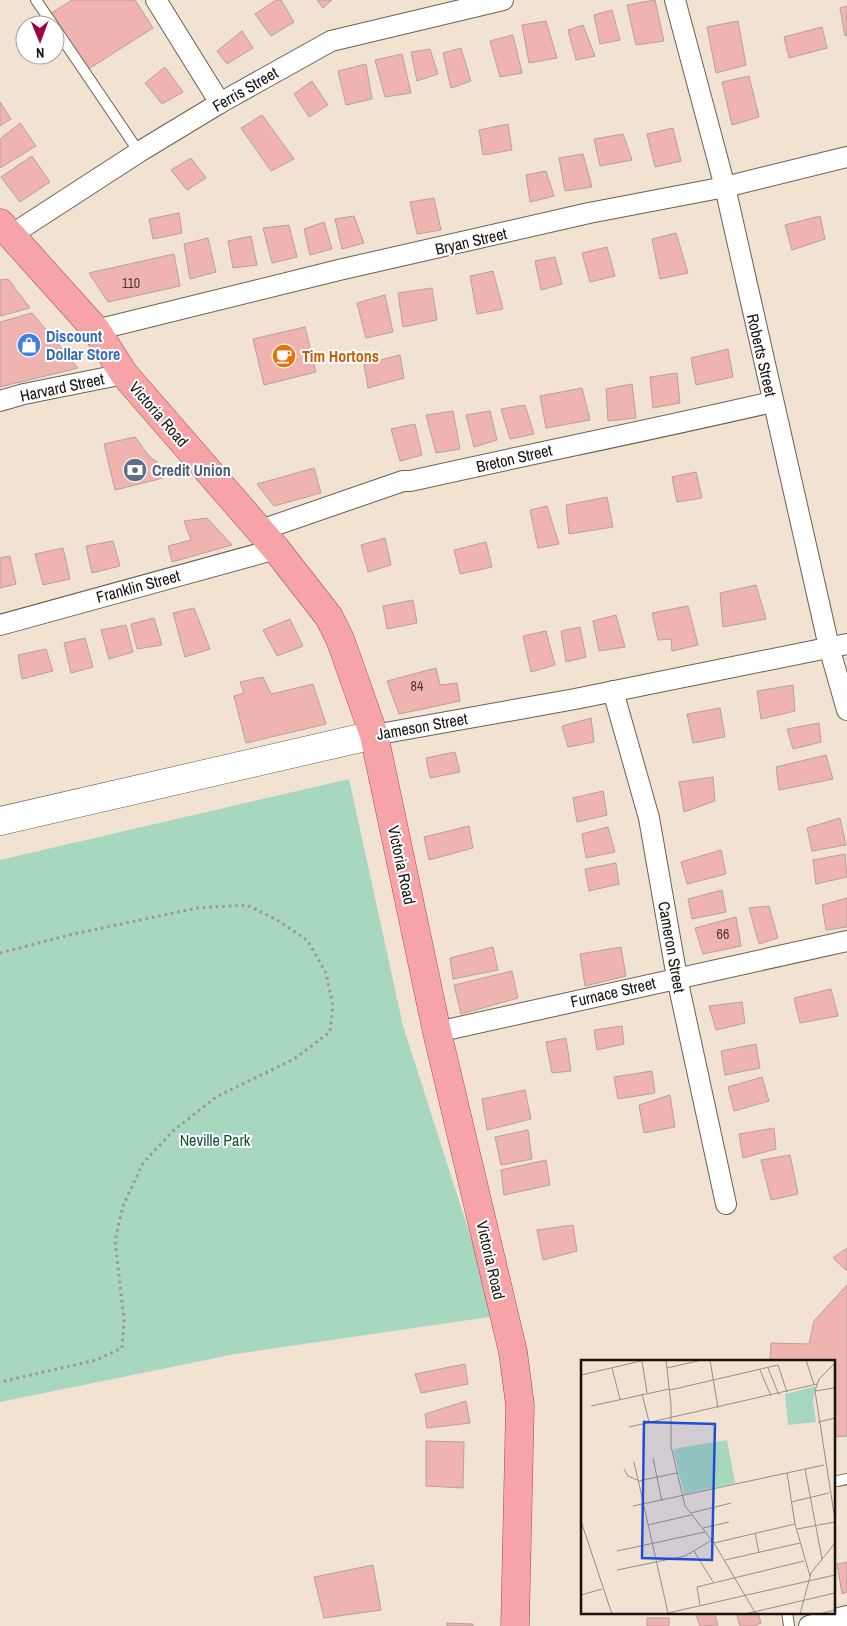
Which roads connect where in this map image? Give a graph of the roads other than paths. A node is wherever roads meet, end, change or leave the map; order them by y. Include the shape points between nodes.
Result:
1 (36, 0) edge
2 (156, 0) edge
3 (503, 0) edge
4 (675, 0) edge
5 (46, 15) edge
6 (65, 42) edge
7 (220, 104) junction
8 (139, 152) junction
9 (847, 157) edge
10 (725, 187) junction
11 (5, 229) edge
12 (96, 330) junction
13 (124, 374) junction
14 (0, 401) edge
15 (772, 402) junction
16 (269, 539) junction
17 (0, 625) edge
18 (838, 646) edge
19 (612, 691) junction
20 (847, 710) edge
21 (374, 735) junction
22 (0, 821) edge
23 (847, 941) edge
24 (677, 978) junction
25 (437, 1032) junction
26 (726, 1204) dead end
27 (847, 1479) edge
28 (834, 1482) edge
29 (847, 1616) edge
30 (515, 1626) edge
31 (809, 1626) edge

1 - 5 lane
2 - 7 street
3 - 7 street, Ferris Street via 331,40
4 - 10 street, Roberts Street
6 - 8 lane
7 - 8 street, Ferris Street
8 - 11 street, Ferris Street
9 - 10 street, Bryan Street
10 - 12 street, Bryan Street via 590,213 343,268
10 - 15 street, Roberts Street
11 - 12 main road, Victoria Road
12 - 13 main road, Victoria Road
13 - 14 street, Harvard Street
13 - 16 main road, Victoria Road
15 - 16 street, Breton Street via 403,481
15 - 18 street, Roberts Street
16 - 17 street, Franklin Street
16 - 21 main road, Victoria Road via 329,617
18 - 19 street, Jameson Street
18 - 20 street, Roberts Street
19 - 21 street, Jameson Street
19 - 24 street, Cameron Street via 649,818
21 - 22 street, Jameson Street
21 - 25 main road, Victoria Road
23 - 24 street, Furnace Street
24 - 25 street, Furnace Street
24 - 26 street, Cameron Street
25 - 30 main road, Victoria Road via 513,1352 520,1405
27 - 28 lane
29 - 31 street

